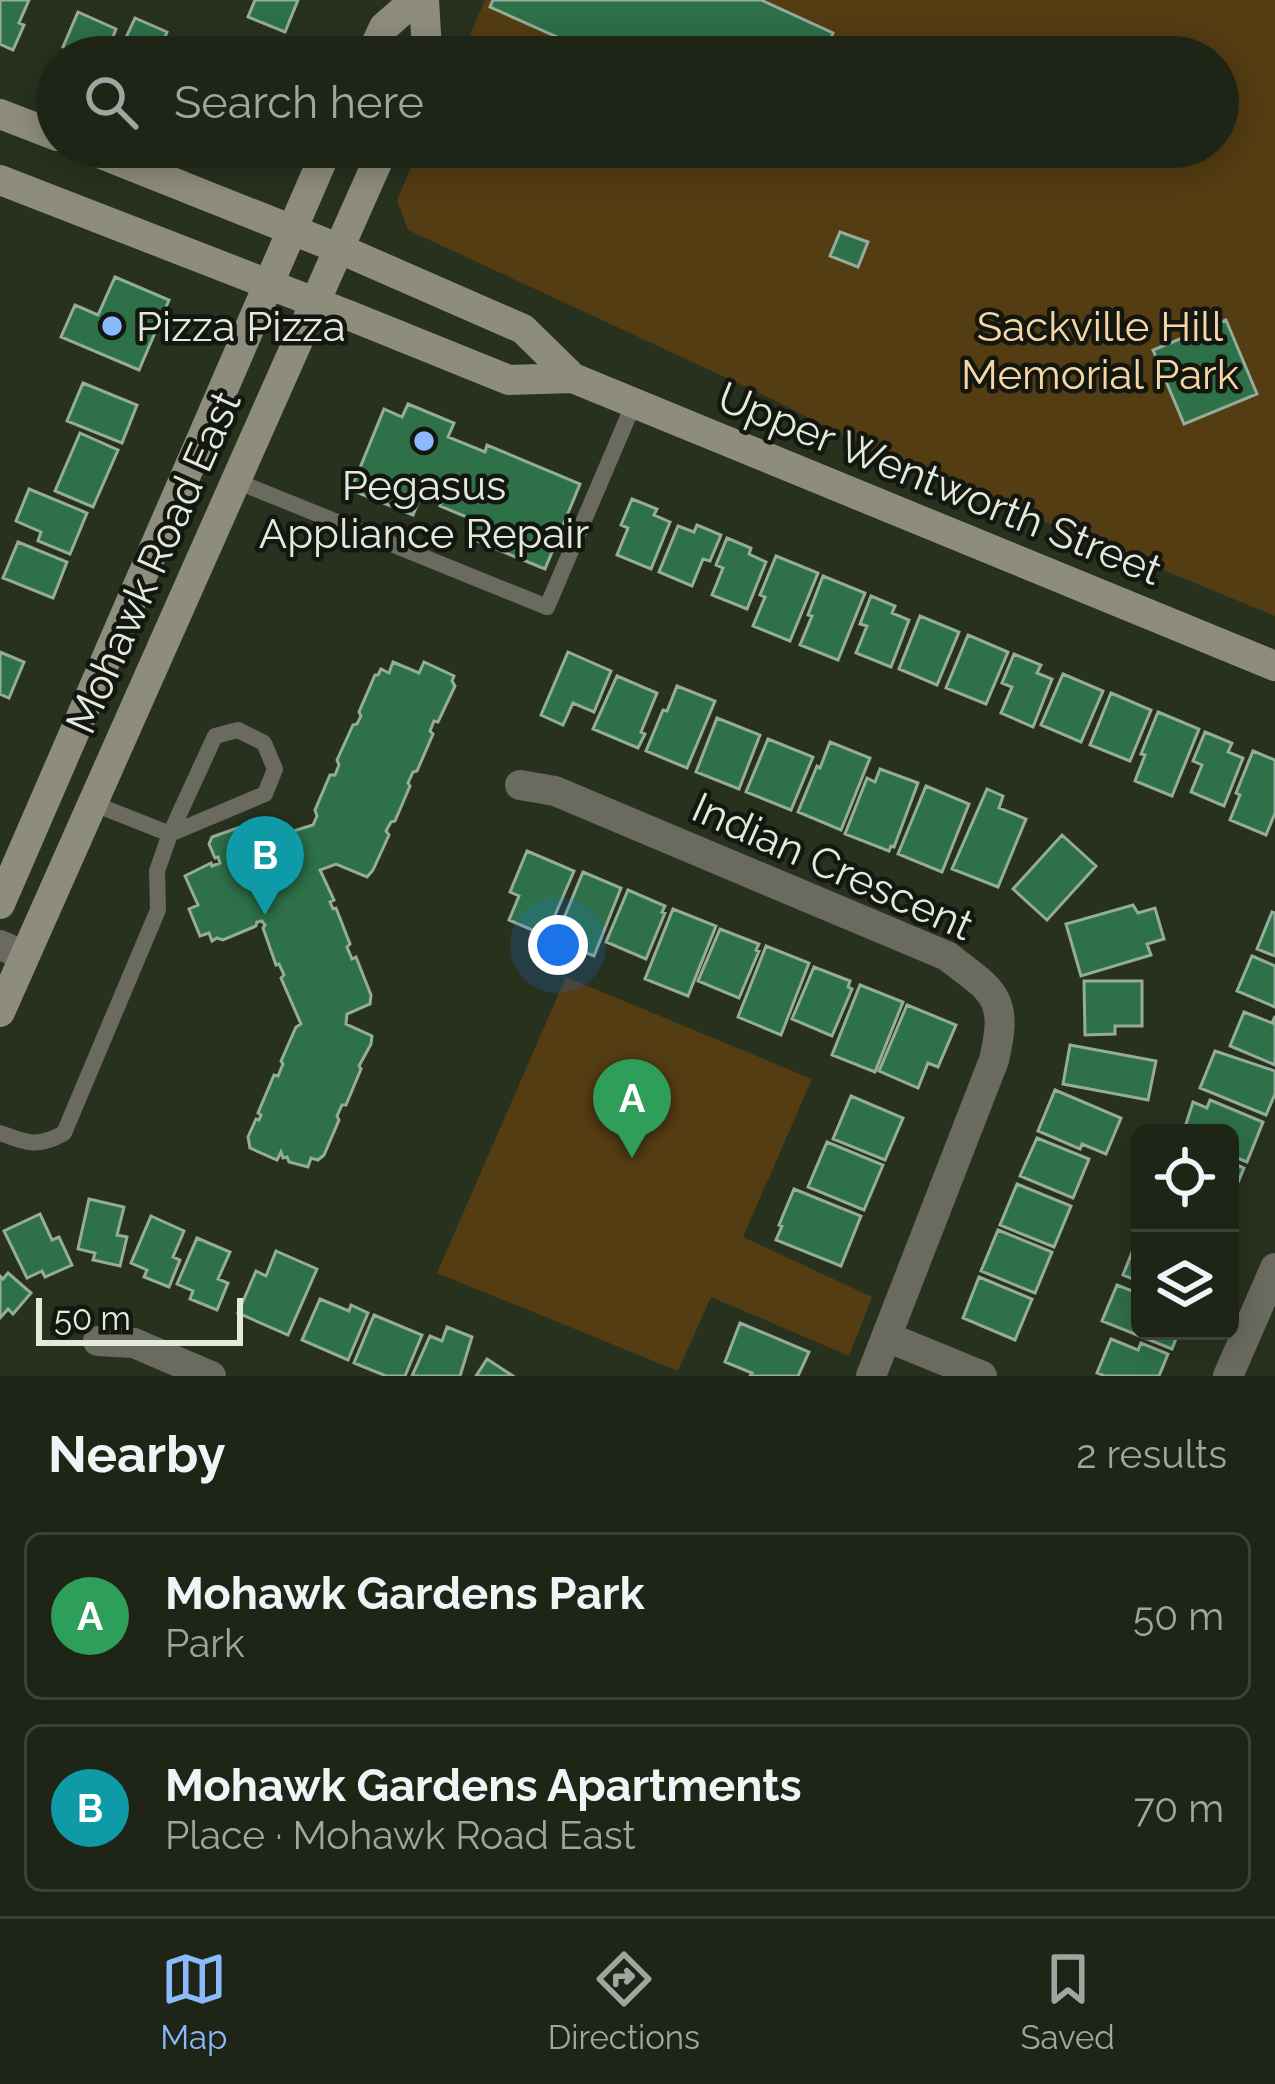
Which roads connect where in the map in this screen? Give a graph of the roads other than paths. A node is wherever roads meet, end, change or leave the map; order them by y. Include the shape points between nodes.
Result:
1 (415, 0) edge
2 (424, 0) edge
3 (380, 36) edge
4 (426, 36) edge
5 (0, 113) edge
6 (36, 128) edge
7 (136, 168) edge
8 (319, 168) edge
9 (375, 168) edge
10 (0, 180) edge
11 (291, 230) junction
12 (340, 249) junction
13 (267, 284) junction
14 (316, 302) junction
15 (573, 378) junction
16 (634, 403) junction
17 (236, 482) junction
18 (1275, 666) edge
19 (520, 785) dead end
20 (92, 803) junction
21 (170, 834) junction
22 (0, 904) edge
23 (12, 950) edge
24 (0, 1012) edge
25 (0, 1132) edge
26 (1275, 1268) edge
27 (887, 1336) junction
28 (98, 1341) dead end
29 (211, 1376) edge
30 (871, 1376) edge
31 (982, 1376) edge
32 (1228, 1376) edge

1 - 3 main road
2 - 4 main road
5 - 6 main road
7 - 11 main road, Upper Wentworth Street
8 - 11 main road, Mohawk Road East
9 - 12 main road, Mohawk Road East
10 - 13 main road, Upper Wentworth Street
11 - 12 main road, Upper Wentworth Street
11 - 13 main road, Mohawk Road East
12 - 14 main road, Mohawk Road East
12 - 15 main road, Upper Wentworth Street via 523,329
13 - 14 main road, Upper Wentworth Street
13 - 22 main road, Mohawk Road East
14 - 15 main road, Upper Wentworth Street via 509,380
14 - 17 main road, Mohawk Road East
15 - 16 main road, Upper Wentworth Street
16 - 17 lane via 547,607
16 - 18 main road, Upper Wentworth Street
17 - 20 main road, Mohawk Road East
19 - 27 street, Indian Crescent via 555,790 946,956 996,998 1002,1028 994,1060
20 - 21 lane
20 - 23 main road, Mohawk Road East
21 - 21 lane via 215,736 238,730 264,743 275,769 265,794
21 - 25 lane via 157,871 158,910 64,1133 27,1143
23 - 24 main road, Mohawk Road East
26 - 32 street
27 - 30 street, Indian Crescent
27 - 31 street
28 - 29 street via 134,1343

